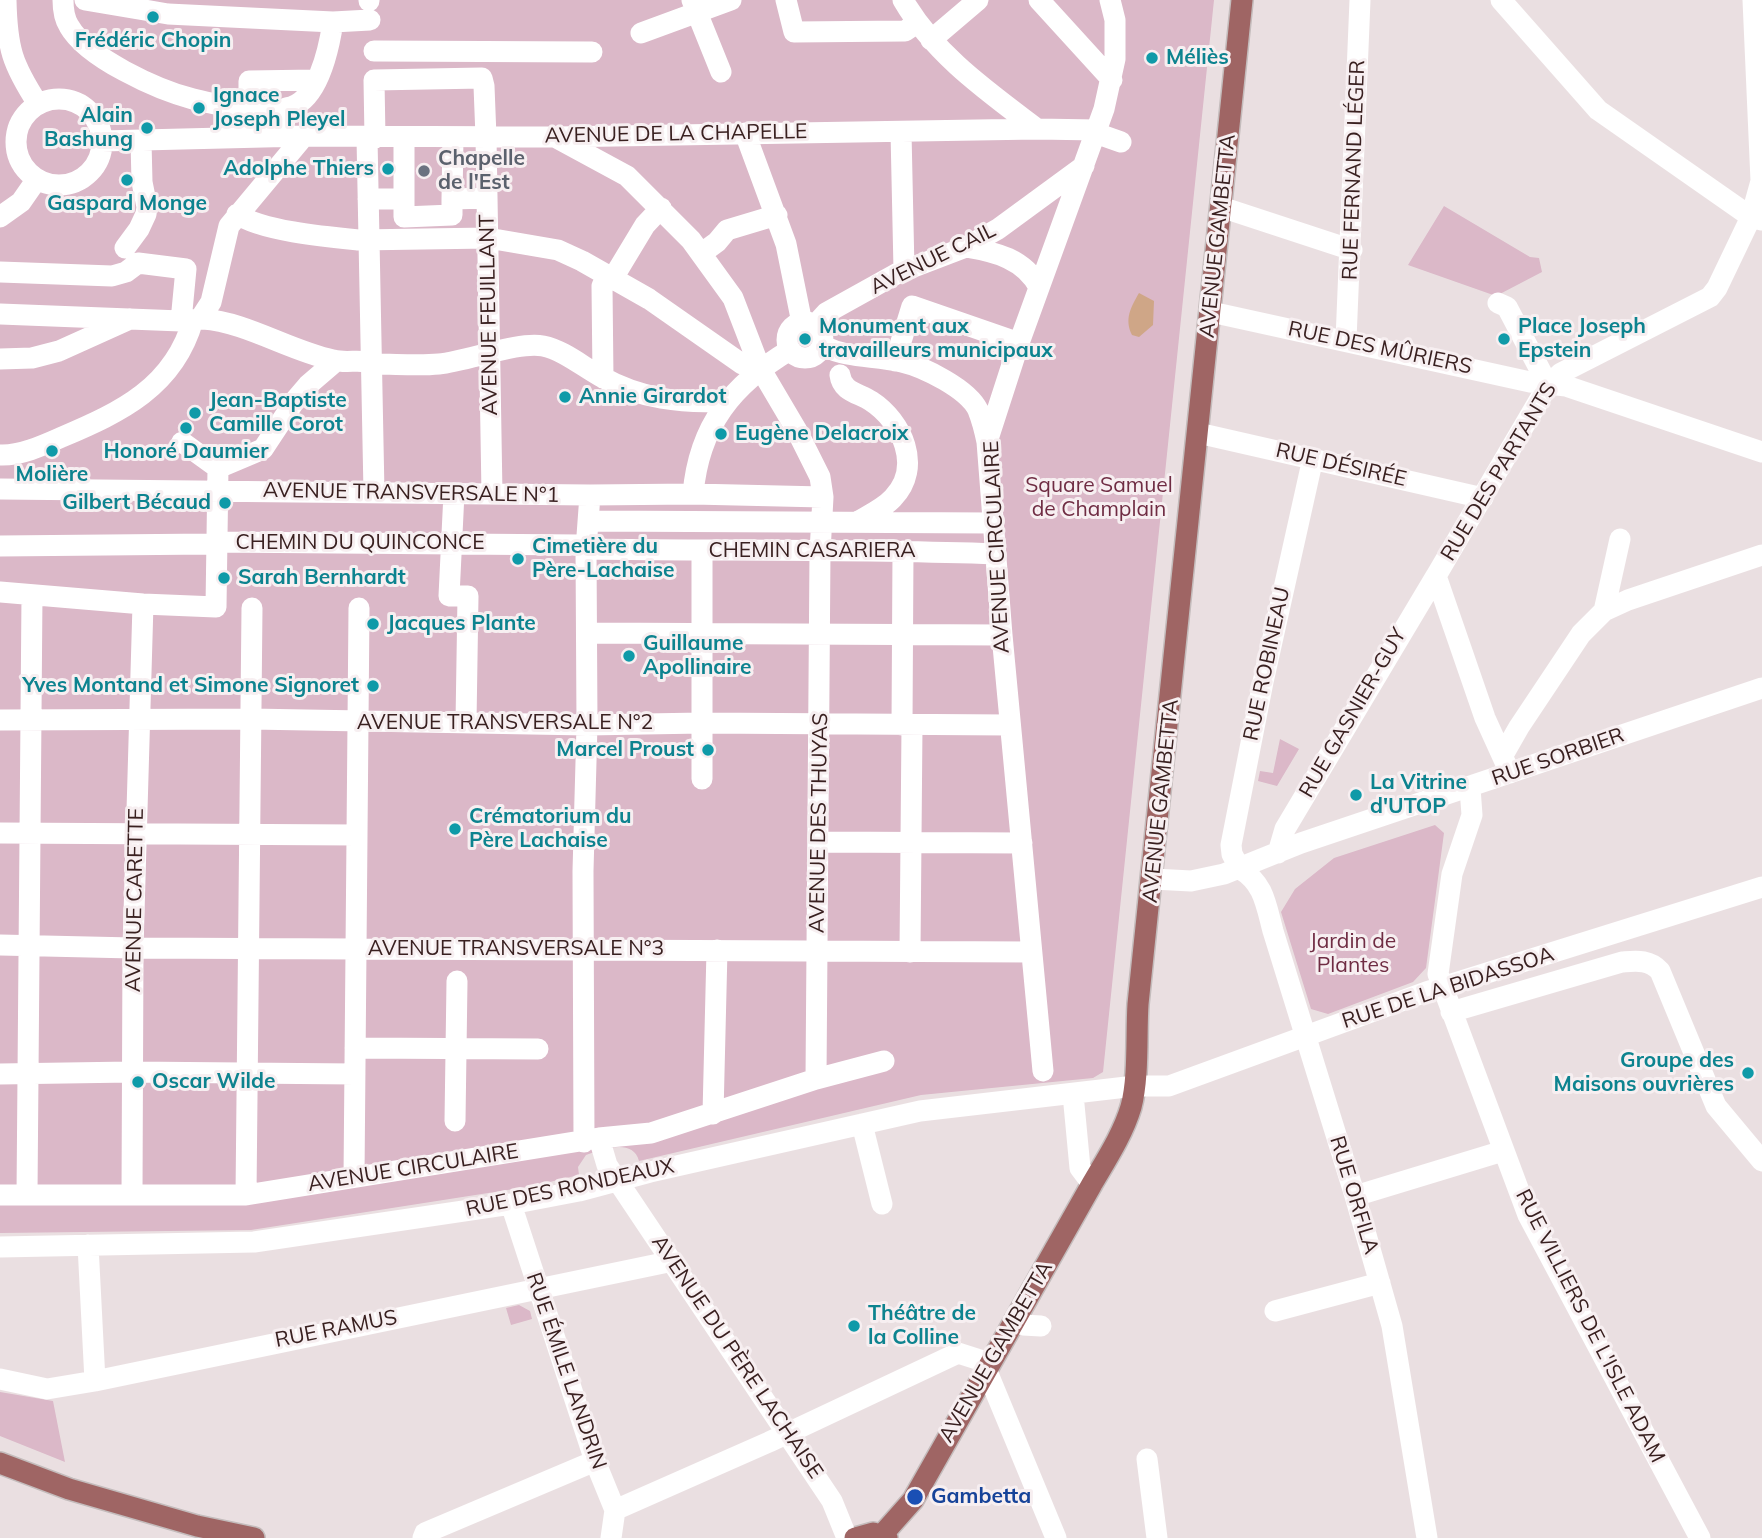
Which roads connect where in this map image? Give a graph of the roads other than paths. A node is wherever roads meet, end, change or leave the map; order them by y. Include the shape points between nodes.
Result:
1 (6, 0) edge
2 (62, 0) edge
3 (85, 0) edge
4 (731, 0) edge
5 (786, 0) edge
6 (903, 0) edge
7 (978, 0) edge
8 (1039, 0) edge
9 (1110, 0) edge
10 (1242, 0) edge
11 (1360, 0) edge
12 (1501, 0) edge
13 (1753, 0) edge
14 (694, 6) edge
15 (369, 7) edge
16 (332, 22) junction
17 (917, 23) junction
18 (641, 33) dead end
19 (931, 40) junction
20 (374, 51) dead end
21 (592, 52) dead end
22 (721, 72) dead end
23 (315, 80) junction
24 (1111, 80) junction
25 (249, 89) dead end
26 (38, 104) junction
27 (284, 114) junction
28 (1037, 129) junction
29 (1097, 130) junction
30 (901, 132) junction
31 (745, 133) junction
32 (295, 136) junction
33 (404, 137) junction
34 (486, 137) junction
35 (555, 137) junction
36 (372, 138) junction
37 (453, 138) junction
38 (102, 141) junction
39 (141, 141) junction
40 (1121, 142) dead end
41 (8, 155) edge
42 (1084, 166) junction
43 (37, 179) junction
44 (487, 198) junction
45 (368, 199) junction
46 (404, 199) junction
47 (452, 199) junction
48 (1222, 207) junction
49 (661, 208) junction
50 (237, 214) junction
51 (777, 215) junction
52 (0, 217) edge
53 (1756, 218) edge
54 (488, 238) junction
55 (368, 239) junction
56 (966, 247) junction
57 (1352, 250) junction
58 (702, 253) junction
59 (131, 255) junction
60 (0, 272) edge
61 (901, 272) junction
62 (610, 276) junction
63 (1039, 287) junction
64 (1498, 303) dead end
65 (912, 306) junction
66 (1211, 312) junction
67 (0, 314) edge
68 (133, 318) junction
69 (192, 320) junction
70 (808, 324) junction
71 (1346, 340) junction
72 (1019, 343) junction
73 (823, 346) junction
74 (790, 350) junction
75 (490, 353) junction
76 (0, 359) edge
77 (336, 361) junction
78 (895, 361) junction
79 (372, 363) junction
80 (760, 368) junction
81 (840, 375) dead end
82 (603, 378) junction
83 (1548, 385) junction
84 (728, 401) junction
85 (1198, 433) junction
86 (182, 442) dead end
87 (987, 442) junction
88 (1762, 452) edge
89 (0, 455) edge
90 (1312, 458) junction
91 (218, 468) junction
92 (0, 489) edge
93 (217, 491) junction
94 (374, 492) junction
95 (454, 493) junction
96 (492, 494) junction
97 (694, 494) junction
98 (590, 495) junction
99 (823, 497) junction
100 (1483, 498) junction
101 (589, 521) junction
102 (822, 521) junction
103 (858, 522) junction
104 (992, 523) junction
105 (1620, 539) dead end
106 (217, 542) junction
107 (450, 544) junction
108 (0, 546) edge
109 (586, 549) junction
110 (702, 551) junction
111 (903, 551) junction
112 (820, 552) junction
113 (995, 554) junction
114 (1762, 555) edge
115 (1436, 576) junction
116 (0, 592) edge
117 (32, 595) junction
118 (144, 604) junction
119 (251, 608) dead end
120 (359, 608) dead end
121 (1604, 611) junction
122 (587, 633) junction
123 (702, 634) junction
124 (820, 634) junction
125 (903, 634) junction
126 (1002, 635) junction
127 (1762, 688) edge
128 (251, 719) junction
129 (0, 720) edge
130 (31, 720) junction
131 (139, 721) junction
132 (358, 722) junction
133 (466, 722) junction
134 (702, 723) junction
135 (587, 725) junction
136 (821, 725) junction
137 (907, 725) junction
138 (1010, 725) junction
139 (1507, 764) junction
140 (702, 779) dead end
141 (1470, 788) junction
142 (0, 833) edge
143 (30, 833) junction
144 (137, 834) junction
145 (250, 834) junction
146 (357, 835) junction
147 (819, 842) junction
148 (911, 842) junction
149 (1022, 843) junction
150 (1278, 853) junction
151 (1240, 869) junction
152 (1153, 879) junction
153 (1762, 887) edge
154 (0, 945) edge
155 (28, 945) junction
156 (133, 948) junction
157 (247, 948) junction
158 (356, 948) junction
159 (717, 950) junction
160 (817, 950) junction
161 (583, 951) junction
162 (910, 952) junction
163 (1031, 952) junction
164 (457, 981) dead end
165 (1443, 988) junction
166 (1451, 1012) junction
167 (1305, 1035) junction
168 (355, 1048) junction
169 (456, 1048) junction
170 (538, 1049) dead end
171 (884, 1061) dead end
172 (1042, 1071) dead end
173 (131, 1072) junction
174 (0, 1074) edge
175 (27, 1074) junction
176 (247, 1074) junction
177 (355, 1074) junction
178 (816, 1079) junction
179 (1135, 1086) junction
180 (1073, 1094) junction
181 (713, 1114) junction
182 (456, 1121) dead end
183 (862, 1124) junction
184 (592, 1140) junction
185 (1503, 1152) junction
186 (1762, 1161) edge
187 (354, 1177) junction
188 (618, 1181) junction
189 (1092, 1184) junction
190 (0, 1195) edge
191 (27, 1195) junction
192 (132, 1195) junction
193 (246, 1195) junction
194 (1355, 1196) junction
195 (511, 1204) junction
196 (882, 1204) dead end
197 (88, 1245) junction
198 (0, 1247) edge
199 (673, 1261) junction
200 (1380, 1283) junction
201 (538, 1288) junction
202 (1275, 1311) dead end
203 (986, 1369) junction
204 (0, 1379) edge
205 (94, 1381) junction
206 (786, 1433) junction
207 (1147, 1459) dead end
208 (595, 1461) junction
209 (0, 1463) edge
210 (615, 1510) junction
211 (885, 1537) edge
212 (254, 1538) edge
213 (423, 1538) edge
214 (611, 1538) edge
215 (847, 1538) edge
216 (855, 1538) edge
217 (1056, 1538) edge
218 (1157, 1538) edge
219 (1427, 1538) edge
220 (1700, 1538) edge

1 - 26 street via 12,60
2 - 27 street via 75,34 133,75 192,99
3 - 16 street via 168,14
4 - 14 street
5 - 17 street via 794,32 905,31
6 - 17 street
7 - 19 street
8 - 24 street
9 - 24 street, AVENUE CIRCULAIRE via 1115,20
10 - 48 main road, AVENUE GAMBETTA
11 - 57 street, RUE FERNAND LÉGER
12 - 53 street via 1598,110
13 - 53 street, RUE DES PARTANTS via 1761,181
14 - 18 street
14 - 22 street
15 - 16 street
16 - 23 street via 330,47
17 - 19 street
19 - 28 street via 979,86
20 - 21 street
23 - 25 street via 249,81
23 - 27 street via 307,98 286,108
24 - 29 street, AVENUE CIRCULAIRE
26 - 38 street via 64,99 81,104 94,116
26 - 41 street via 19,124
27 - 32 street
28 - 29 street, AVENUE DE LA CHAPELLE
28 - 30 street, AVENUE DE LA CHAPELLE
29 - 40 street, AVENUE DE LA CHAPELLE
29 - 42 street, AVENUE CIRCULAIRE
30 - 31 street, AVENUE DE LA CHAPELLE
30 - 61 street
31 - 35 street, AVENUE DE LA CHAPELLE
31 - 51 street
32 - 36 street, AVENUE DE LA CHAPELLE
32 - 39 street, AVENUE DE LA CHAPELLE
32 - 50 street via 286,160
33 - 36 street, AVENUE DE LA CHAPELLE
33 - 37 street, AVENUE DE LA CHAPELLE
33 - 46 street
34 - 35 street, AVENUE DE LA CHAPELLE
34 - 36 street, AVENUE FEUILLANT via 482,78 374,80
34 - 37 street, AVENUE DE LA CHAPELLE
34 - 44 street, AVENUE FEUILLANT
35 - 49 street, AVENUE DES THUYAS via 627,176
36 - 45 street
37 - 47 street
38 - 39 street, AVENUE DE LA CHAPELLE
38 - 43 street via 96,163 81,179 59,185
39 - 59 street via 147,206
41 - 43 street
42 - 56 street, AVENUE CAIL
42 - 63 street, AVENUE CIRCULAIRE
43 - 52 street via 21,202
44 - 47 street
44 - 54 street, AVENUE FEUILLANT
45 - 46 street
45 - 55 street
46 - 47 street via 404,217 452,215
48 - 57 street
48 - 66 main road, AVENUE GAMBETTA
49 - 58 street, AVENUE DES THUYAS
49 - 62 street
50 - 55 street via 253,223
50 - 69 street via 229,226 211,302
51 - 58 street via 727,230
51 - 70 street
53 - 83 street, RUE DES PARTANTS via 1715,293 1561,373
54 - 55 street
54 - 62 street via 558,250
54 - 75 street, AVENUE FEUILLANT
55 - 79 street
56 - 61 street, AVENUE CAIL
56 - 63 street via 994,251 1019,263
57 - 71 street, RUE FERNAND LÉGER
58 - 80 street, AVENUE DES THUYAS via 733,298
59 - 60 street via 126,272 112,276
59 - 69 street via 186,269
61 - 65 street
61 - 70 street, AVENUE CAIL
62 - 80 street via 742,364
62 - 82 street via 601,286
63 - 72 street, AVENUE CIRCULAIRE
64 - 83 street via 1507,307
65 - 72 street
65 - 78 street
66 - 71 street, RUE DES MÛRIERS
66 - 85 main road, AVENUE GAMBETTA
67 - 68 street
68 - 69 street
68 - 76 street via 59,351
69 - 77 street via 215,321
69 - 89 street via 187,339 167,372 122,416 44,445
70 - 73 street via 822,332
70 - 74 street via 795,326 789,334
71 - 83 street, RUE DES MÛRIERS
72 - 87 street, AVENUE CIRCULAIRE
73 - 74 street via 806,359
73 - 78 street via 840,355
74 - 80 street
75 - 79 street via 438,364
75 - 82 street via 542,345
75 - 96 street, AVENUE FEUILLANT
77 - 79 street
77 - 91 street via 296,399 263,449
78 - 87 street via 932,373 957,388 977,408
79 - 94 street
80 - 84 street
80 - 99 street, AVENUE DES THUYAS via 820,477
81 - 103 street via 845,387 892,417 907,449 900,489 893,499
82 - 84 street via 657,399
83 - 88 street, RUE DES MÛRIERS via 1566,386
83 - 100 street, RUE DES PARTANTS
84 - 97 street via 698,458
85 - 90 street, RUE DÉSIRÉE
85 - 152 main road, AVENUE GAMBETTA
86 - 91 street
87 - 104 street, AVENUE CIRCULAIRE
90 - 100 street, RUE DÉSIRÉE
90 - 151 street, RUE ROBINEAU via 1231,845
91 - 93 street
92 - 93 street, AVENUE TRANSVERSALE N°1
93 - 94 street, AVENUE TRANSVERSALE N°1
93 - 106 street
94 - 95 street, AVENUE TRANSVERSALE N°1
95 - 96 street, AVENUE TRANSVERSALE N°1
95 - 107 street
96 - 98 street, AVENUE TRANSVERSALE N°1
97 - 98 street, AVENUE TRANSVERSALE N°1
97 - 99 street, AVENUE TRANSVERSALE N°1
98 - 101 street, AVENUE DU PÈRE LACHAISE
99 - 102 street, AVENUE DES THUYAS
100 - 115 street, RUE DES PARTANTS
101 - 102 street
101 - 109 street, AVENUE DU PÈRE LACHAISE
102 - 103 street
102 - 112 street, AVENUE DES THUYAS
103 - 104 street
104 - 113 street, AVENUE CIRCULAIRE
105 - 121 street
106 - 107 street, CHEMIN DU QUINCONCE
106 - 108 street, CHEMIN DU QUINCONCE
106 - 118 street via 216,607
107 - 109 street, CHEMIN DU QUINCONCE via 580,545
107 - 133 street via 449,596 468,596
109 - 110 street, CHEMIN CASARIERA
109 - 122 street, AVENUE DU PÈRE LACHAISE
110 - 112 street, CHEMIN CASARIERA
110 - 123 street
111 - 112 street, CHEMIN CASARIERA
111 - 113 street, CHEMIN CASARIERA
111 - 125 street
112 - 124 street, AVENUE DES THUYAS
113 - 126 street, AVENUE CIRCULAIRE
114 - 121 street
115 - 139 street, RUE DES PARTANTS via 1485,718
115 - 150 street, RUE GASNIER-GUY via 1285,829
116 - 117 street
117 - 118 street
117 - 130 street
118 - 131 street, AVENUE CARETTE
119 - 128 street
120 - 132 street
121 - 139 street via 1581,634 1519,727
122 - 123 street
122 - 135 street, AVENUE DU PÈRE LACHAISE
123 - 124 street
123 - 134 street
124 - 125 street
124 - 136 street, AVENUE DES THUYAS
125 - 126 street
125 - 137 street
126 - 138 street, AVENUE CIRCULAIRE
127 - 139 street, RUE SORBIER
128 - 131 street, AVENUE TRANSVERSALE N°2
128 - 132 street, AVENUE TRANSVERSALE N°2
128 - 145 street
129 - 130 street, AVENUE TRANSVERSALE N°2
130 - 131 street, AVENUE TRANSVERSALE N°2
130 - 143 street
131 - 144 street, AVENUE CARETTE
132 - 133 street, AVENUE TRANSVERSALE N°2
132 - 146 street
133 - 135 street, AVENUE TRANSVERSALE N°2
134 - 135 street, AVENUE TRANSVERSALE N°2
134 - 136 street, AVENUE TRANSVERSALE N°2
134 - 140 street
135 - 161 street, AVENUE DU PÈRE LACHAISE
136 - 137 street, AVENUE TRANSVERSALE N°2
136 - 147 street, AVENUE DES THUYAS
137 - 138 street, AVENUE TRANSVERSALE N°2
137 - 148 street
138 - 149 street, AVENUE CIRCULAIRE
139 - 141 street, RUE SORBIER
141 - 150 street, RUE SORBIER
141 - 165 street, RUE VILLIERS DE L'ISLE ADAM via 1472,815 1452,874 1438,964
142 - 143 street
143 - 144 street
143 - 155 street
144 - 145 street
144 - 156 street, AVENUE CARETTE
145 - 146 street
145 - 157 street
146 - 158 street
147 - 148 street
147 - 160 street, AVENUE DES THUYAS
148 - 149 street
148 - 162 street
149 - 163 street, AVENUE CIRCULAIRE
150 - 151 street, RUE SORBIER
151 - 152 street, RUE SORBIER via 1191,881
151 - 167 street, RUE ORFILA via 1263,890
152 - 179 main road, AVENUE GAMBETTA via 1138,1004
153 - 165 street, RUE DE LA BIDASSOA
154 - 155 street, AVENUE TRANSVERSALE N°3
155 - 156 street, AVENUE TRANSVERSALE N°3
155 - 175 street
156 - 157 street, AVENUE TRANSVERSALE N°3
156 - 173 street, AVENUE CARETTE
157 - 158 street, AVENUE TRANSVERSALE N°3
157 - 176 street
158 - 161 street, AVENUE TRANSVERSALE N°3
158 - 168 street
159 - 160 street, AVENUE TRANSVERSALE N°3
159 - 161 street, AVENUE TRANSVERSALE N°3
159 - 181 street
160 - 162 street, AVENUE TRANSVERSALE N°3
160 - 178 street, AVENUE DES THUYAS
161 - 184 street, AVENUE DU PÈRE LACHAISE
162 - 163 street, AVENUE TRANSVERSALE N°3
163 - 172 street, AVENUE CIRCULAIRE
164 - 169 street
165 - 166 street, RUE VILLIERS DE L'ISLE ADAM
165 - 167 street, RUE DE LA BIDASSOA
166 - 185 street, RUE VILLIERS DE L'ISLE ADAM
166 - 186 street via 1622,962 1654,965 1716,1106
167 - 179 street, RUE DE LA BIDASSOA via 1169,1086
167 - 194 street, RUE ORFILA
168 - 169 street
168 - 177 street
169 - 170 street
169 - 182 street
171 - 178 street
173 - 175 street
173 - 176 street
173 - 192 street, AVENUE CARETTE
174 - 175 street
175 - 191 street
176 - 177 street
176 - 193 street
177 - 187 street
178 - 181 street, AVENUE CIRCULAIRE
179 - 180 street, RUE DES RONDEAUX
179 - 189 main road, AVENUE GAMBETTA via 1121,1132
180 - 183 street, RUE DES RONDEAUX via 920,1111
180 - 189 street via 1081,1174
181 - 184 street, AVENUE CIRCULAIRE via 651,1133
183 - 188 street, RUE DES RONDEAUX
183 - 196 street
184 - 187 street, AVENUE CIRCULAIRE
184 - 188 street, AVENUE DU PÈRE LACHAISE
185 - 194 street
185 - 220 street, RUE VILLIERS DE L'ISLE ADAM via 1528,1215
187 - 193 street, AVENUE CIRCULAIRE
188 - 195 street, RUE DES RONDEAUX
188 - 199 street, AVENUE DU PÈRE LACHAISE
189 - 203 main road, AVENUE GAMBETTA
190 - 191 street, AVENUE CIRCULAIRE
191 - 192 street, AVENUE CIRCULAIRE
192 - 193 street, AVENUE CIRCULAIRE
194 - 200 street, RUE ORFILA
195 - 197 street, RUE DES RONDEAUX via 254,1242
195 - 201 street, RUE ÉMILE LANDRIN
197 - 198 street, RUE DES RONDEAUX
197 - 205 street
199 - 201 street, RUE RAMUS
199 - 206 street, AVENUE DU PÈRE LACHAISE
200 - 202 street
200 - 219 street, RUE ORFILA via 1392,1326
201 - 205 street, RUE RAMUS
201 - 208 street, RUE ÉMILE LANDRIN
203 - 206 street via 980,1360 958,1353
203 - 211 main road, AVENUE GAMBETTA via 911,1503
203 - 217 street
204 - 205 street, RUE RAMUS via 47,1389
206 - 210 street
206 - 215 street, AVENUE DU PÈRE LACHAISE via 832,1501
207 - 218 street
208 - 210 street, RUE ÉMILE LANDRIN
208 - 213 street via 425,1533
209 - 212 main road via 69,1489
210 - 214 street
211 - 216 main road via 864,1534

